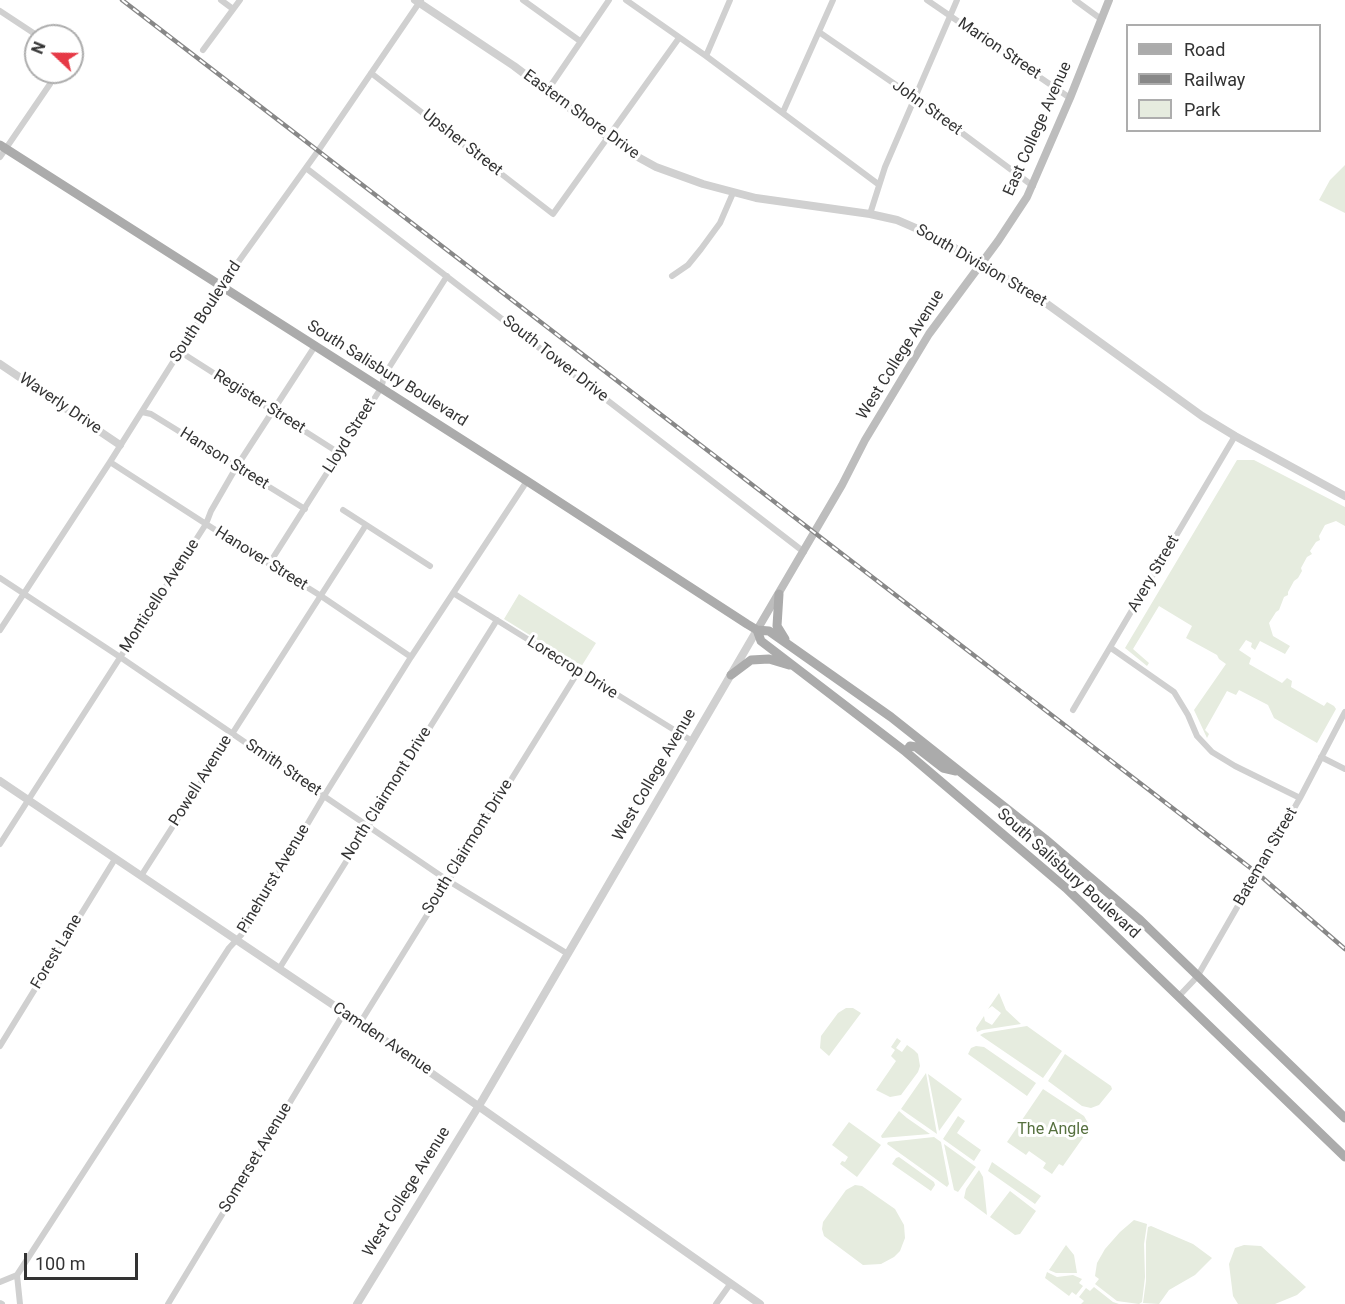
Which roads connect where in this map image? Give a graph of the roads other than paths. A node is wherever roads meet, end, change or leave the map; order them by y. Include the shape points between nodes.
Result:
1 (221, 0) edge
2 (240, 0) edge
3 (523, 0) edge
4 (609, 0) edge
5 (626, 0) edge
6 (730, 0) edge
7 (833, 0) edge
8 (927, 0) edge
9 (957, 0) edge
10 (1075, 0) edge
11 (1109, 0) edge
12 (418, 1) edge
13 (233, 9) junction
14 (0, 11) edge
15 (950, 16) junction
16 (1101, 19) junction
17 (24, 27) edge
18 (819, 32) junction
19 (679, 38) junction
20 (580, 41) junction
21 (203, 50) dead end
22 (706, 56) junction
23 (371, 73) junction
24 (50, 84) edge
25 (547, 91) junction
26 (915, 98) junction
27 (1070, 98) junction
28 (783, 112) junction
29 (608, 137) junction
30 (2, 150) edge
31 (306, 168) junction
32 (878, 184) junction
33 (1033, 186) junction
34 (733, 193) junction
35 (870, 214) junction
36 (981, 262) junction
37 (447, 276) junction
38 (672, 276) dead end
39 (221, 286) junction
40 (315, 346) junction
41 (179, 351) junction
42 (0, 364) edge
43 (381, 388) junction
44 (142, 412) junction
45 (273, 412) junction
46 (1235, 436) junction
47 (120, 445) junction
48 (339, 453) junction
49 (110, 462) junction
50 (237, 466) junction
51 (527, 481) junction
52 (1345, 496) edge
53 (304, 509) junction
54 (343, 510) dead end
55 (206, 525) junction
56 (366, 525) junction
57 (804, 552) junction
58 (269, 564) junction
59 (430, 566) dead end
60 (0, 578) edge
61 (453, 593) junction
62 (779, 594) junction
63 (24, 595) junction
64 (321, 596) junction
65 (497, 620) junction
66 (0, 630) edge
67 (757, 630) junction
68 (790, 645) junction
69 (1111, 648) junction
70 (120, 657) junction
71 (411, 657) junction
72 (796, 667) junction
73 (578, 672) junction
74 (731, 675) junction
75 (1073, 710) dead end
76 (1345, 712) edge
77 (231, 734) junction
78 (692, 741) junction
79 (906, 752) junction
80 (1321, 757) junction
81 (1345, 769) edge
82 (961, 772) junction
83 (0, 781) edge
84 (324, 796) junction
85 (1300, 798) junction
86 (28, 801) junction
87 (367, 826) junction
88 (0, 844) edge
89 (115, 859) junction
90 (141, 876) junction
91 (447, 880) junction
92 (237, 940) junction
93 (568, 954) junction
94 (279, 969) junction
95 (1197, 977) junction
96 (1179, 996) junction
97 (344, 1013) junction
98 (360, 1023) junction
99 (0, 1046) edge
100 (479, 1105) junction
101 (1345, 1118) edge
102 (1345, 1158) edge
103 (17, 1275) junction
104 (0, 1282) edge
105 (731, 1283) junction
106 (20, 1304) edge
107 (168, 1304) edge
108 (357, 1304) edge
109 (716, 1304) edge
110 (760, 1304) edge

1 - 13 street
2 - 13 street
3 - 20 street
4 - 20 street
5 - 19 street
6 - 22 street
7 - 18 street
8 - 15 street, Marion Street
9 - 15 street
10 - 16 street
11 - 16 main road, East College Avenue
12 - 23 street, South Boulevard
12 - 25 street, Eastern Shore Drive
13 - 21 street
14 - 17 street
15 - 26 street
15 - 27 street, Marion Street
16 - 27 main road, East College Avenue
18 - 26 street, John Street
18 - 28 street
19 - 22 street
19 - 29 street
20 - 25 street
22 - 28 street
23 - 29 street, Upsher Street via 553,213
23 - 31 street, South Boulevard
24 - 30 street
25 - 29 street, Eastern Shore Drive
26 - 32 street
26 - 33 street, John Street
27 - 33 main road, East College Avenue
28 - 32 street
29 - 34 street, Eastern Shore Drive via 656,167
30 - 39 main road, South Salisbury Boulevard
31 - 37 street, South Tower Drive
31 - 39 street, South Boulevard
32 - 35 street
33 - 36 main road, East College Avenue
34 - 35 street, Eastern Shore Drive
34 - 38 street via 720,223 701,249
35 - 36 street, South Division Street via 926,232
36 - 46 street, South Division Street via 1036,296
36 - 57 main road, West College Avenue via 909,366
37 - 43 street, Lloyd Street via 391,364
37 - 57 street, South Tower Drive
39 - 40 main road, South Salisbury Boulevard
39 - 41 street, South Boulevard
40 - 43 main road, South Salisbury Boulevard
40 - 45 street, Monticello Avenue
41 - 44 street, South Boulevard
41 - 45 street, Register Street
42 - 47 street, Waverly Drive
43 - 48 street, Lloyd Street
43 - 51 main road, South Salisbury Boulevard
44 - 47 street, South Boulevard
44 - 50 street, Hanson Street
45 - 48 street, Register Street
45 - 50 street, Monticello Avenue
46 - 52 street, South Division Street
46 - 69 street, Avery Street
47 - 49 street, South Boulevard
48 - 53 street, Lloyd Street
49 - 55 street, Hanover Street
49 - 63 street, South Boulevard
50 - 53 street, Hanson Street
50 - 55 street, Monticello Avenue
51 - 61 street, Pinehurst Avenue
51 - 67 main road, South Salisbury Boulevard
53 - 58 street, Lloyd Street
54 - 56 street
55 - 58 street, Hanover Street
55 - 70 street, Monticello Avenue
56 - 59 street
56 - 64 street, Powell Avenue
57 - 62 main road, West College Avenue
58 - 64 street, Hanover Street
60 - 63 street, Smith Street
61 - 65 street, Lorecrop Drive
61 - 71 street, Pinehurst Avenue
62 - 67 main road, West College Avenue
62 - 68 main road via 777,626
63 - 66 street, South Boulevard
63 - 70 street, Smith Street
64 - 71 street, Hanover Street
64 - 77 street, Powell Avenue
65 - 73 street, Lorecrop Drive
65 - 87 street, North Clairmont Drive
67 - 68 main road, South Salisbury Boulevard via 769,631
67 - 72 main road, South Salisbury Boulevard via 761,641
67 - 74 street, West College Avenue
68 - 82 main road, South Salisbury Boulevard
69 - 75 street, Avery Street
69 - 85 street via 1174,693 1197,736 1212,752
70 - 77 street, Smith Street
70 - 86 street, Monticello Avenue
71 - 84 street, Pinehurst Avenue
72 - 74 main road via 769,659 751,660
72 - 79 main road, South Salisbury Boulevard
73 - 78 street, Lorecrop Drive
73 - 91 street, South Clairmont Drive
74 - 78 street, West College Avenue
76 - 80 street, Bateman Street
77 - 84 street, Smith Street
77 - 90 street, Powell Avenue
78 - 93 street, West College Avenue
79 - 82 main road via 910,746 916,747 943,768
79 - 96 main road, South Salisbury Boulevard via 1066,888
80 - 81 street
80 - 85 street, Bateman Street
82 - 95 main road, South Salisbury Boulevard via 1140,920
83 - 86 street, Camden Avenue
84 - 87 street, Smith Street
84 - 92 street, Pinehurst Avenue
85 - 95 street, Bateman Street
86 - 88 street, Monticello Avenue
86 - 89 street, Camden Avenue
87 - 91 street, Smith Street
87 - 94 street, North Clairmont Drive
89 - 90 street, Camden Avenue
89 - 99 street, Forest Lane
90 - 92 street, Camden Avenue
91 - 93 street, Smith Street
91 - 98 street, South Clairmont Drive
92 - 94 street, Camden Avenue
92 - 103 street, Pinehurst Avenue
93 - 100 street, West College Avenue
94 - 97 street, Camden Avenue
95 - 96 street, Bateman Street
95 - 101 main road, South Salisbury Boulevard
96 - 102 main road, South Salisbury Boulevard
97 - 98 street, Camden Avenue
97 - 107 street, Somerset Avenue
98 - 100 street, Camden Avenue
100 - 105 street, Camden Avenue
100 - 108 street, West College Avenue
103 - 104 street
103 - 106 street
105 - 109 street
105 - 110 street, Camden Avenue

